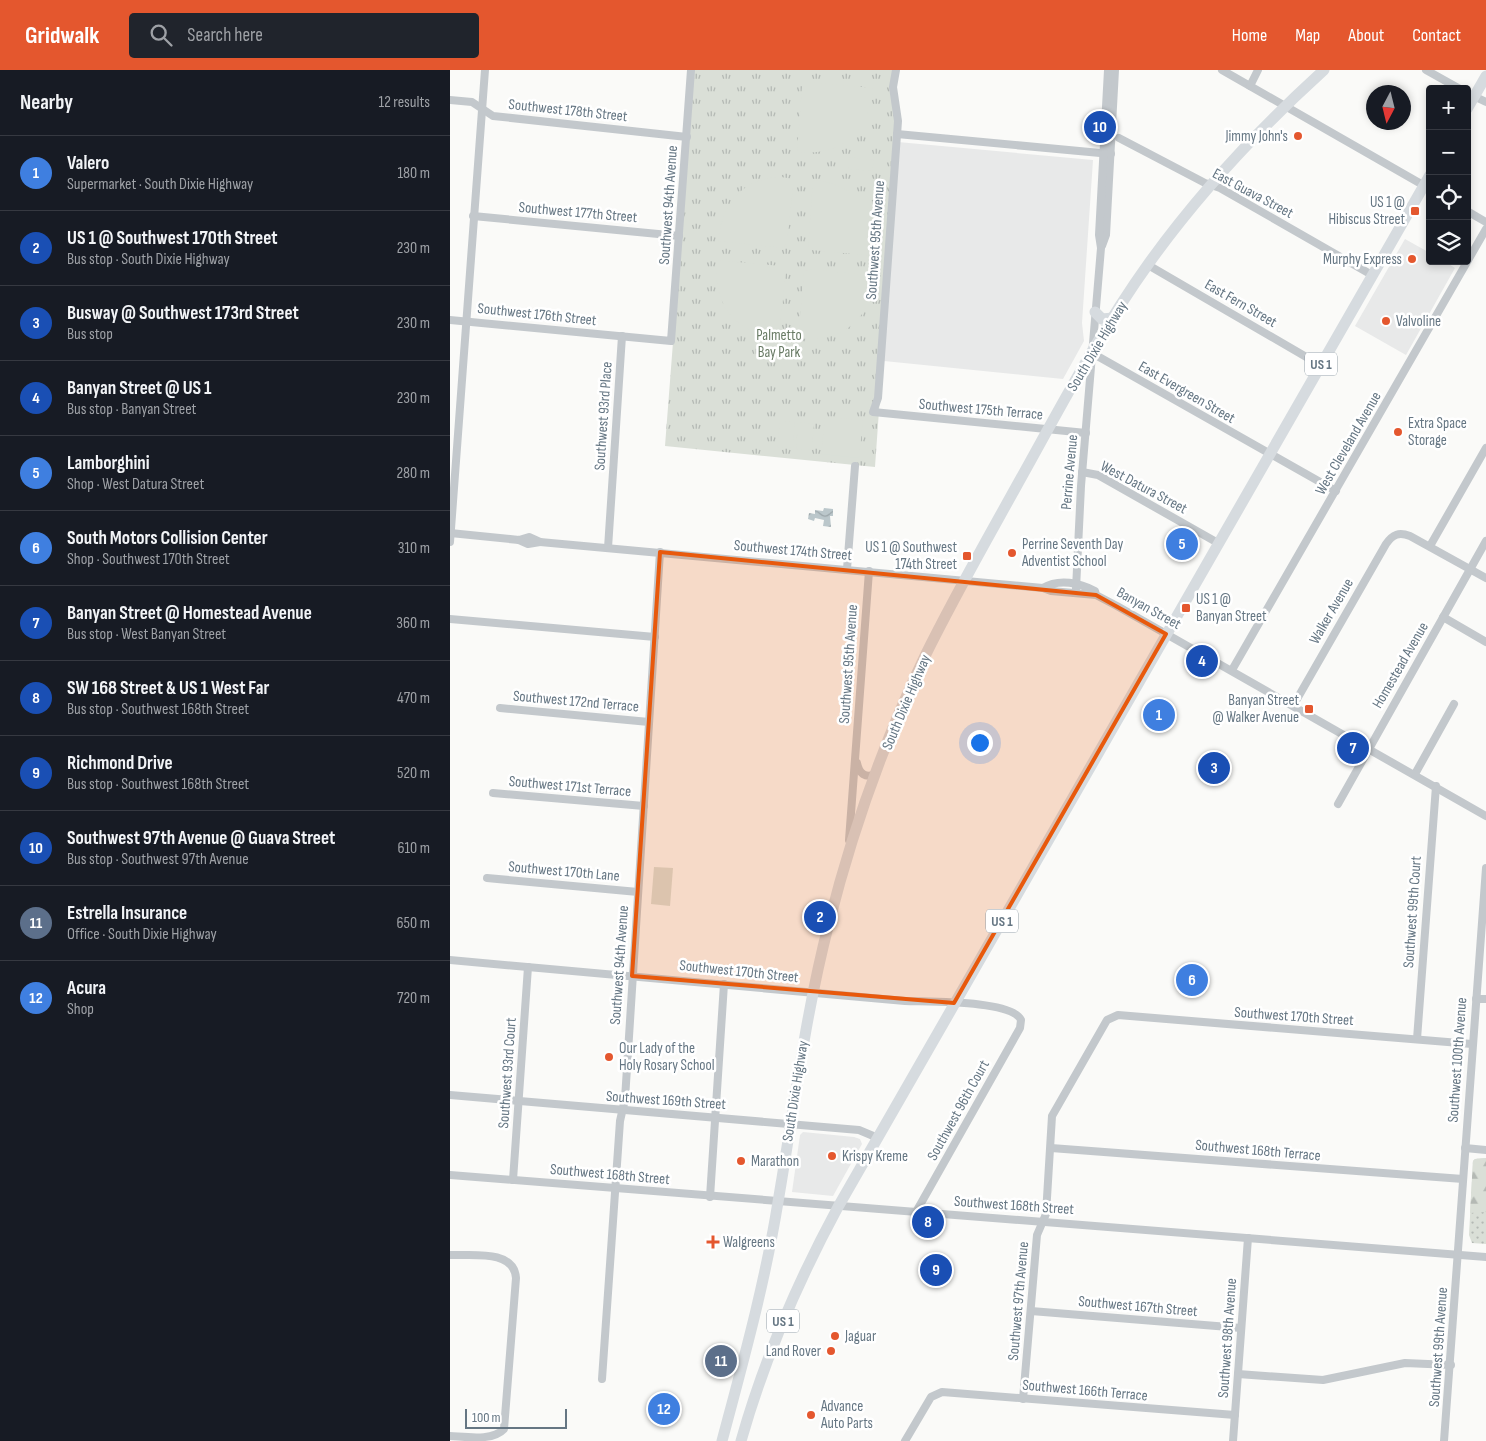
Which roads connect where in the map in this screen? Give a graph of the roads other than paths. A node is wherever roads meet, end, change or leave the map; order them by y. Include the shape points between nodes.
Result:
1 (485, 70) edge
2 (691, 70) edge
3 (896, 70) edge
4 (1108, 70) edge
5 (1114, 70) edge
6 (1222, 70) edge
7 (1258, 70) edge
8 (1324, 70) edge
9 (1426, 70) edge
10 (1486, 76) edge
11 (1453, 85) edge
12 (1250, 86) junction
13 (1471, 94) edge
14 (450, 100) edge
15 (1486, 102) edge
16 (1285, 106) junction
17 (482, 110) junction
18 (897, 134) junction
19 (686, 137) junction
20 (1119, 138) dead end
21 (1107, 154) junction
22 (1426, 182) edge
23 (1211, 185) junction
24 (1426, 186) edge
25 (1471, 213) edge
26 (473, 216) junction
27 (1486, 222) edge
28 (1486, 229) edge
29 (679, 236) junction
30 (1148, 265) junction
31 (1372, 275) junction
32 (1095, 312) junction
33 (1113, 318) junction
34 (450, 320) edge
35 (466, 321) junction
36 (622, 336) junction
37 (1092, 353) junction
38 (1320, 365) junction
39 (873, 412) joint
40 (1049, 429) junction
41 (1086, 433) junction
42 (1486, 448) edge
43 (1269, 454) junction
44 (855, 466) dead end
45 (1082, 472) junction
46 (1336, 491) junction
47 (450, 533) edge
48 (1486, 540) edge
49 (450, 542) edge
50 (1218, 543) junction
51 (1430, 546) junction
52 (608, 548) junction
53 (660, 552) junction
54 (847, 569) junction
55 (1470, 569) junction
56 (869, 571) junction
57 (1486, 578) edge
58 (964, 580) junction
59 (1076, 584) junction
60 (1043, 588) junction
61 (1076, 594) junction
62 (1096, 595) junction
63 (1443, 617) junction
64 (450, 619) edge
65 (1166, 634) junction
66 (655, 637) junction
67 (1486, 642) edge
68 (1232, 670) junction
69 (1454, 704) dead end
70 (1293, 706) junction
71 (500, 708) dead end
72 (649, 722) junction
73 (1368, 749) junction
74 (856, 759) junction
75 (876, 774) junction
76 (1415, 774) junction
77 (1436, 786) junction
78 (493, 793) dead end
79 (1338, 804) dead end
80 (644, 806) junction
81 (1486, 816) edge
82 (848, 856) junction
83 (1486, 868) edge
84 (487, 878) dead end
85 (638, 892) junction
86 (1485, 914) edge
87 (450, 960) edge
88 (528, 967) junction
89 (632, 976) junction
90 (724, 984) junction
91 (813, 992) junction
92 (1476, 998) junction
93 (1486, 999) edge
94 (954, 1003) junction
95 (1114, 1016) joint
96 (1021, 1020) joint
97 (1417, 1040) junction
98 (1472, 1044) junction
99 (450, 1095) edge
100 (519, 1101) junction
101 (622, 1110) junction
102 (715, 1117) junction
103 (790, 1124) junction
104 (878, 1138) junction
105 (1051, 1148) junction
106 (1465, 1148) junction
107 (1486, 1150) edge
108 (450, 1175) edge
109 (1463, 1179) junction
110 (513, 1180) junction
111 (616, 1188) junction
112 (710, 1196) junction
113 (778, 1202) junction
114 (838, 1207) junction
115 (916, 1212) junction
116 (1043, 1221) junction
117 (1248, 1238) junction
118 (450, 1255) edge
119 (1458, 1255) junction
120 (1486, 1257) edge
121 (1032, 1311) junction
122 (1241, 1328) junction
123 (1450, 1365) junction
124 (742, 1368) junction
125 (1238, 1374) junction
126 (763, 1375) junction
127 (602, 1379) dead end
128 (1023, 1399) junction
129 (1235, 1416) junction
130 (450, 1436) edge
131 (722, 1441) edge
132 (741, 1441) edge
133 (905, 1441) edge
134 (1233, 1441) edge
135 (1444, 1441) edge

1 - 17 street
2 - 19 street, Southwest 94th Avenue
3 - 18 street, Southwest 95th Avenue via 893,87 898,116
4 - 21 street
5 - 21 street
6 - 12 street
7 - 12 street
8 - 16 highway, South Dixie Highway / US 1
9 - 11 street
10 - 13 highway
12 - 16 street
13 - 15 street
14 - 17 street, Southwest 178th Street via 472,102
16 - 22 street
16 - 23 highway, South Dixie Highway / US 1
17 - 19 street, Southwest 178th Street via 492,116
17 - 26 street
18 - 21 street
18 - 39 street, Southwest 95th Avenue via 878,398
19 - 29 street, Southwest 94th Avenue
20 - 23 street, East Guava Street
21 - 32 street
23 - 30 highway, South Dixie Highway / US 1
23 - 31 street, East Guava Street
24 - 31 highway, US 1
25 - 27 street
26 - 29 street, Southwest 177th Street
26 - 35 street
28 - 46 street, West Cleveland Avenue
29 - 36 street, Southwest 94th Avenue via 671,341
30 - 33 highway, South Dixie Highway / US 1
30 - 38 street, East Fern Street
31 - 38 highway, US 1
32 - 33 highway via 1102,318
32 - 37 street
33 - 37 highway, South Dixie Highway / US 1
34 - 35 street, Southwest 176th Street
35 - 36 street, Southwest 176th Street
35 - 47 street
36 - 52 street, Southwest 93rd Place
37 - 40 highway, South Dixie Highway / US 1
37 - 41 street, Perrine Avenue
37 - 43 street, East Evergreen Street
38 - 43 highway, US 1
39 - 40 street, Southwest 175th Terrace
40 - 41 street, Southwest 175th Terrace
40 - 58 highway, South Dixie Highway / US 1
41 - 45 street, Perrine Avenue
42 - 51 street
43 - 46 street, East Evergreen Street
43 - 50 highway, US 1
44 - 54 street
45 - 50 street, West Datura Street via 1098,475
45 - 59 street, Perrine Avenue
46 - 68 street, West Cleveland Avenue
47 - 49 street
47 - 52 street, Southwest 174th Street via 519,540 529,537 540,542
48 - 55 street, Homestead Avenue
50 - 65 highway, US 1
51 - 55 street
51 - 70 street, Walker Avenue via 1410,536 1397,534 1386,544
52 - 53 street, Southwest 174th Street
53 - 54 street, Southwest 174th Street
53 - 66 street, Southwest 94th Avenue
54 - 56 street, Southwest 174th Street
55 - 57 street
55 - 63 street, Homestead Avenue
56 - 58 street, Southwest 174th Street
56 - 74 street, Southwest 95th Avenue
58 - 60 street, Southwest 174th Street
58 - 75 highway, South Dixie Highway / US 1 via 915,678
59 - 60 street via 1056,583
59 - 61 street, Perrine Avenue
59 - 62 street, Banyan Street via 1088,587
60 - 61 street, Banyan Street
61 - 62 street, Banyan Street
62 - 65 street, Banyan Street
63 - 67 street
63 - 73 street, Homestead Avenue
64 - 66 street
65 - 68 street, Banyan Street
65 - 94 highway, US 1
66 - 72 street, Southwest 94th Avenue
68 - 70 street, Banyan Street
69 - 76 street
70 - 73 street, Banyan Street
71 - 72 street, Southwest 172nd Terrace
72 - 80 street, Southwest 94th Avenue
73 - 76 street, Banyan Street
73 - 79 street, Homestead Avenue
74 - 75 street via 863,774
74 - 82 street, Southwest 95th Avenue
75 - 82 highway, South Dixie Highway / US 1
76 - 77 street, Banyan Street
77 - 81 street, Banyan Street
77 - 97 street, Southwest 99th Court
78 - 80 street, Southwest 171st Terrace
80 - 85 street, Southwest 94th Avenue
82 - 91 highway, South Dixie Highway / US 1
83 - 86 street, Southwest 100th Avenue
84 - 85 street, Southwest 170th Lane
85 - 89 street, Southwest 94th Avenue
86 - 92 street, Southwest 100th Avenue
87 - 88 street, Southwest 170th Street
88 - 89 street, Southwest 170th Street
88 - 100 street, Southwest 93rd Court
89 - 90 street, Southwest 170th Street
89 - 101 street, Southwest 94th Avenue
90 - 91 street, Southwest 170th Street
90 - 102 street
91 - 94 street, Southwest 170th Street
91 - 103 highway, South Dixie Highway / US 1
92 - 93 street
92 - 98 street, Southwest 100th Avenue
94 - 96 street, Southwest 170th Street via 991,1005 1016,1013
94 - 104 highway, US 1
95 - 97 street, Southwest 170th Street
95 - 105 street, Southwest 97th Avenue via 1102,1026 1056,1107 1051,1120
96 - 115 street, Southwest 96th Court via 1018,1032
97 - 98 street, Southwest 170th Street
98 - 106 street, Southwest 100th Avenue
99 - 100 street, Southwest 169th Street
100 - 101 street, Southwest 169th Street
100 - 110 street, Southwest 93rd Court
101 - 102 street, Southwest 169th Street
101 - 111 street, Southwest 94th Avenue
102 - 103 street, Southwest 169th Street
102 - 112 street
103 - 104 street, Southwest 169th Street via 863,1130
103 - 113 highway, South Dixie Highway / US 1
104 - 114 highway, US 1
105 - 109 street, Southwest 168th Terrace
105 - 116 street, Southwest 97th Avenue
106 - 107 street
106 - 109 street, Southwest 100th Avenue
108 - 110 street, Southwest 168th Street
109 - 119 street, Southwest 100th Avenue
110 - 111 street, Southwest 168th Street
111 - 112 street, Southwest 168th Street
111 - 127 street, Southwest 94th Avenue
112 - 113 street, Southwest 168th Street
113 - 114 street, Southwest 168th Street
113 - 124 highway, South Dixie Highway / US 1
114 - 115 street, Southwest 168th Street
114 - 126 highway, US 1 via 797,1288
115 - 116 street, Southwest 168th Street
116 - 117 street, Southwest 168th Street
116 - 121 street, Southwest 97th Avenue via 1037,1235
117 - 119 street, Southwest 168th Street
117 - 122 street, Southwest 98th Avenue
118 - 130 street via 499,1258 509,1262 515,1270 505,1426 498,1436 488,1439
119 - 120 street, Southwest 168th Street
119 - 123 street, Southwest 99th Avenue
121 - 122 street, Southwest 167th Street
121 - 128 street, Southwest 97th Avenue
122 - 125 street, Southwest 98th Avenue
123 - 125 street via 1405,1363 1322,1380
123 - 135 street, Southwest 99th Avenue
124 - 126 highway
124 - 131 highway, South Dixie Highway / US 1
125 - 129 street, Southwest 98th Avenue
126 - 132 highway, US 1
128 - 129 street, Southwest 166th Terrace
128 - 133 street, Southwest 166th Terrace via 944,1392 934,1395
129 - 134 street, Southwest 98th Avenue

